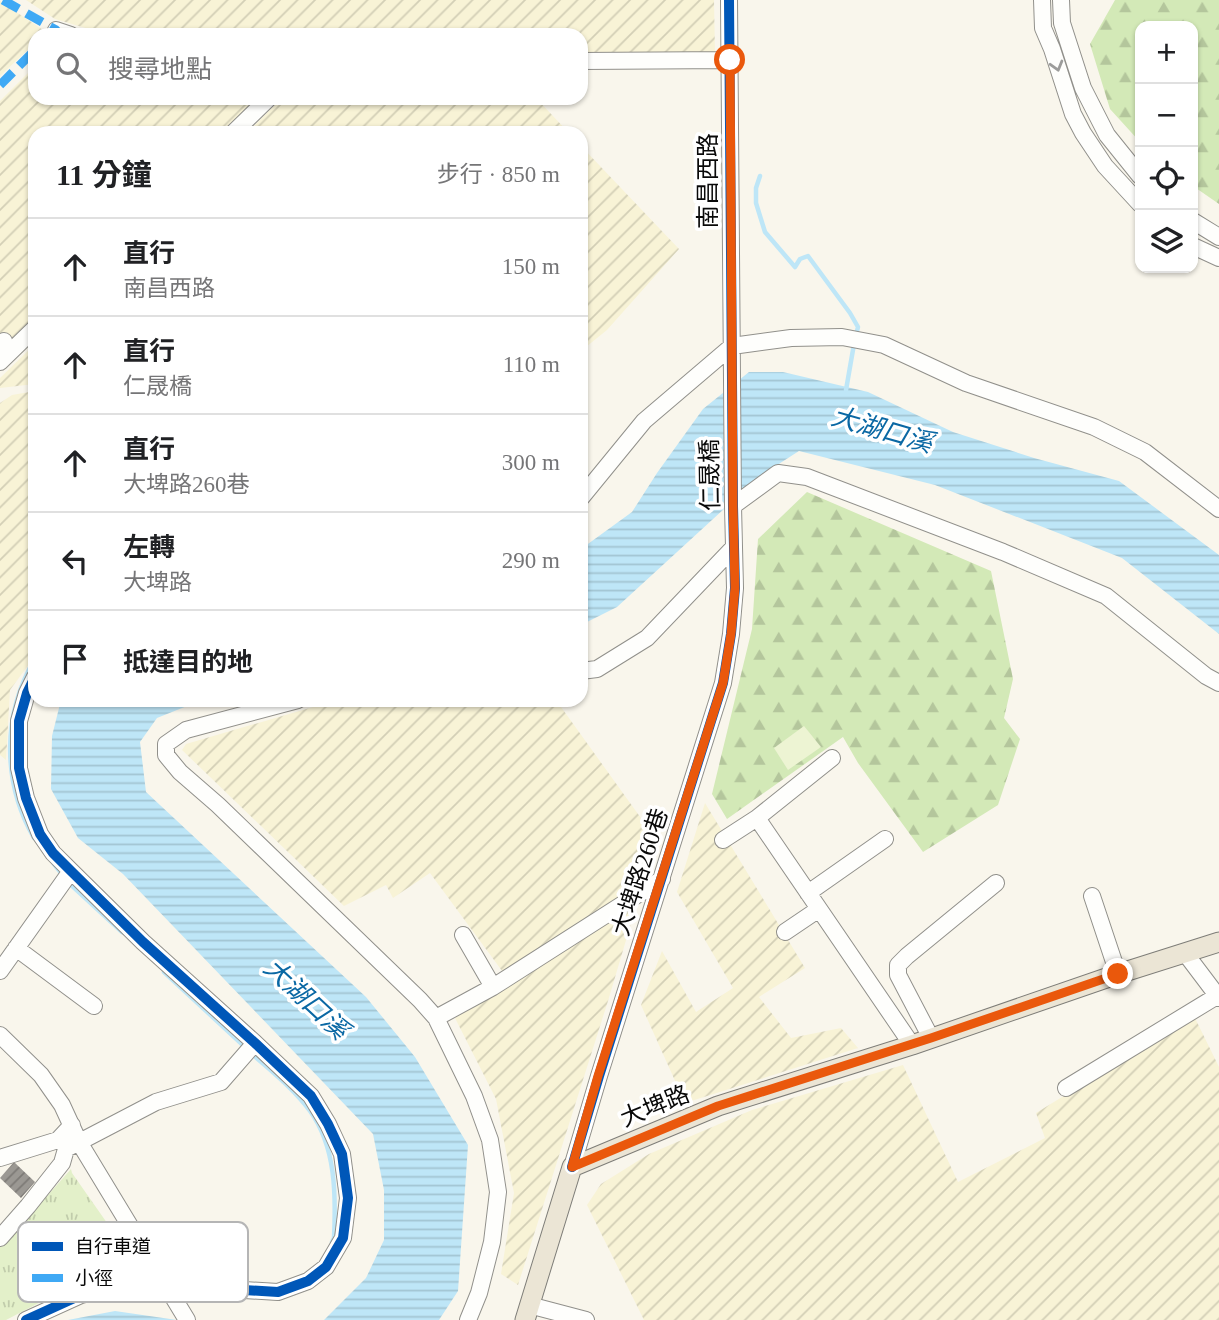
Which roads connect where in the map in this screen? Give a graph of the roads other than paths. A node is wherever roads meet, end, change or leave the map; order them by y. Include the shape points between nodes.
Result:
1 (729, 0) edge
2 (1029, 0) edge
3 (1042, 0) edge
4 (1061, 0) edge
5 (1074, 0) edge
6 (1062, 23) junction
7 (1044, 27) junction
8 (730, 60) junction
9 (588, 61) edge
10 (262, 105) edge
11 (240, 126) edge
12 (1135, 170) edge
13 (1135, 199) edge
14 (1198, 224) edge
15 (1219, 237) edge
16 (1198, 248) edge
17 (1219, 258) edge
18 (28, 335) edge
19 (732, 354) junction
20 (0, 362) edge
21 (588, 489) edge
22 (733, 506) junction
23 (1219, 509) edge
24 (733, 548) junction
25 (735, 588) joint
26 (588, 670) edge
27 (1219, 683) edge
28 (28, 691) edge
29 (273, 707) edge
30 (832, 758) dead end
31 (757, 818) junction
32 (885, 839) dead end
33 (723, 840) dead end
34 (71, 871) junction
35 (662, 879) junction
36 (996, 883) dead end
37 (808, 893) junction
38 (1092, 896) dead end
39 (819, 909) junction
40 (785, 932) dead end
41 (463, 936) dead end
42 (1219, 942) edge
43 (16, 948) junction
44 (1185, 953) junction
45 (0, 971) edge
46 (1118, 974) junction
47 (493, 987) junction
48 (1218, 997) edge
49 (94, 1006) dead end
50 (436, 1018) junction
51 (0, 1035) edge
52 (931, 1038) junction
53 (255, 1043) junction
54 (912, 1045) junction
55 (1066, 1088) dead end
56 (68, 1144) junction
57 (0, 1158) edge
58 (572, 1167) junction
59 (122, 1222) edge
60 (0, 1238) edge
61 (248, 1290) edge
62 (66, 1302) edge
63 (176, 1302) edge
64 (527, 1312) edge
65 (26, 1320) edge
66 (187, 1320) edge
67 (468, 1320) edge
68 (586, 1320) edge

1 - 8 street, 南昌西路
2 - 7 street
3 - 7 street
4 - 6 street
5 - 6 street
6 - 12 street via 1096,115
7 -> 13 street via 1083,133
8 - 9 street
8 - 19 street, 南昌西路
10 - 11 street
14 - 15 street
16 - 17 street
18 - 20 street
19 - 21 street via 644,421
19 - 22 street, 仁晟橋
19 - 23 street via 791,338 842,337 884,345 966,383 1094,427 1145,452
22 - 24 street, 仁晟橋
22 - 27 street via 778,474 807,477 1105,596
24 - 25 street, 仁晟橋
24 - 26 street via 647,638
25 - 35 street, 大埤路260巷 via 723,683
28 - 34 street via 19,721 19,768 26,799 40,834
29 - 50 street via 186,730 166,744 166,755
30 - 31 street
31 - 33 street
31 - 37 street
32 - 37 street
34 - 43 street
34 - 53 street
35 - 47 street
35 - 58 street, 大埤路260巷
36 - 52 street via 898,965 898,975
37 - 39 street
38 - 46 street
39 - 40 street
39 - 54 street
41 - 47 street
42 - 44 main road, 大埤路
43 - 45 street
43 - 49 street
44 - 46 main road, 大埤路
44 - 48 street
46 - 52 main road, 大埤路
47 - 50 street
48 - 55 street
50 - 67 street via 490,1140 498,1192 492,1242
51 - 56 street via 41,1075 62,1105 72,1125
52 - 54 main road, 大埤路
53 - 56 street via 221,1082 156,1102
53 - 61 street via 311,1096 328,1124 342,1154 348,1198 343,1237 326,1267 308,1281 278,1292
54 - 58 main road, 大埤路 via 718,1106
56 - 57 street
56 - 59 street
56 - 60 street via 62,1163
58 - 64 main road
62 - 65 street
63 - 66 street
64 - 68 street

